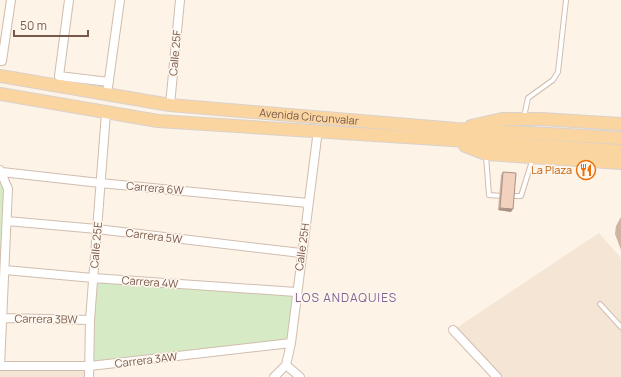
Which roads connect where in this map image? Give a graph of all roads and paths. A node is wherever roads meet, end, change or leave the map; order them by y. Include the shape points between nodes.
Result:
1 (11, 0) edge
2 (69, 0) edge
3 (120, 0) edge
4 (180, 0) edge
5 (566, 0) edge
6 (0, 61) edge
7 (0, 76) edge
8 (108, 88) junction
9 (0, 94) edge
10 (170, 105) junction
11 (106, 113) junction
12 (524, 119) junction
13 (621, 124) edge
14 (456, 129) junction
15 (318, 130) junction
16 (621, 138) edge
17 (454, 141) junction
18 (621, 151) edge
19 (486, 154) junction
20 (533, 157) junction
21 (621, 163) edge
22 (1, 171) edge
23 (100, 183) junction
24 (308, 203) junction
25 (7, 221) junction
26 (97, 229) junction
27 (301, 253) junction
28 (4, 270) junction
29 (93, 278) junction
30 (296, 292) junction
31 (600, 304) dead end
32 (2, 318) junction
33 (90, 320) junction
34 (621, 328) edge
35 (453, 330) dead end
36 (291, 343) junction
37 (286, 365) junction
38 (0, 366) edge
39 (90, 366) junction
40 (89, 377) edge
41 (274, 377) edge
42 (300, 377) edge
43 (497, 377) edge

1 - 6 street
2 - 8 street via 59,76
3 - 8 street
4 - 10 street, Calle 25F
5 - 12 lane via 558,72 553,80 528,98
7 - 8 main road, Avenida Circunvalar
8 - 10 main road, Avenida Circunvalar
9 - 11 main road, Avenida Circunvalar
10 - 14 main road, Avenida Circunvalar
11 - 15 main road, Avenida Circunvalar via 158,121
11 - 23 street, Calle 25E
12 - 13 main road
12 - 14 main road via 502,119
14 - 16 main road, Avenida Circunvalar
15 - 17 main road, Avenida Circunvalar
15 - 24 street, Calle 25H
17 - 18 main road, Avenida Circunvalar
17 - 19 main road
19 - 20 main road
19 - 20 lane via 489,195 521,196
20 - 21 main road
22 - 23 street, Carrera 6W
22 - 25 street via 8,189
23 - 24 street, Carrera 6W
23 - 26 street, Calle 25E
24 - 27 street, Calle 25H
25 - 26 street, Carrera 5W
25 - 28 street
26 - 27 street, Carrera 5W
26 - 29 street, Calle 25E
27 - 30 street, Calle 25H
28 - 29 street, Carrera 4W
28 - 32 street
29 - 30 street, Carrera 4W
29 - 33 street, Calle 25E
30 - 36 street, Calle 25H
31 - 34 lane
32 - 33 street, Carrera 3BW
32 - 38 street
33 - 39 street, Calle 25E
35 - 43 street
36 - 37 street, Calle 25H
36 - 39 street, Carrera 3AW
37 - 41 street
37 - 42 street
38 - 39 street, Carrera 3AW
39 - 40 street, Calle 25E

